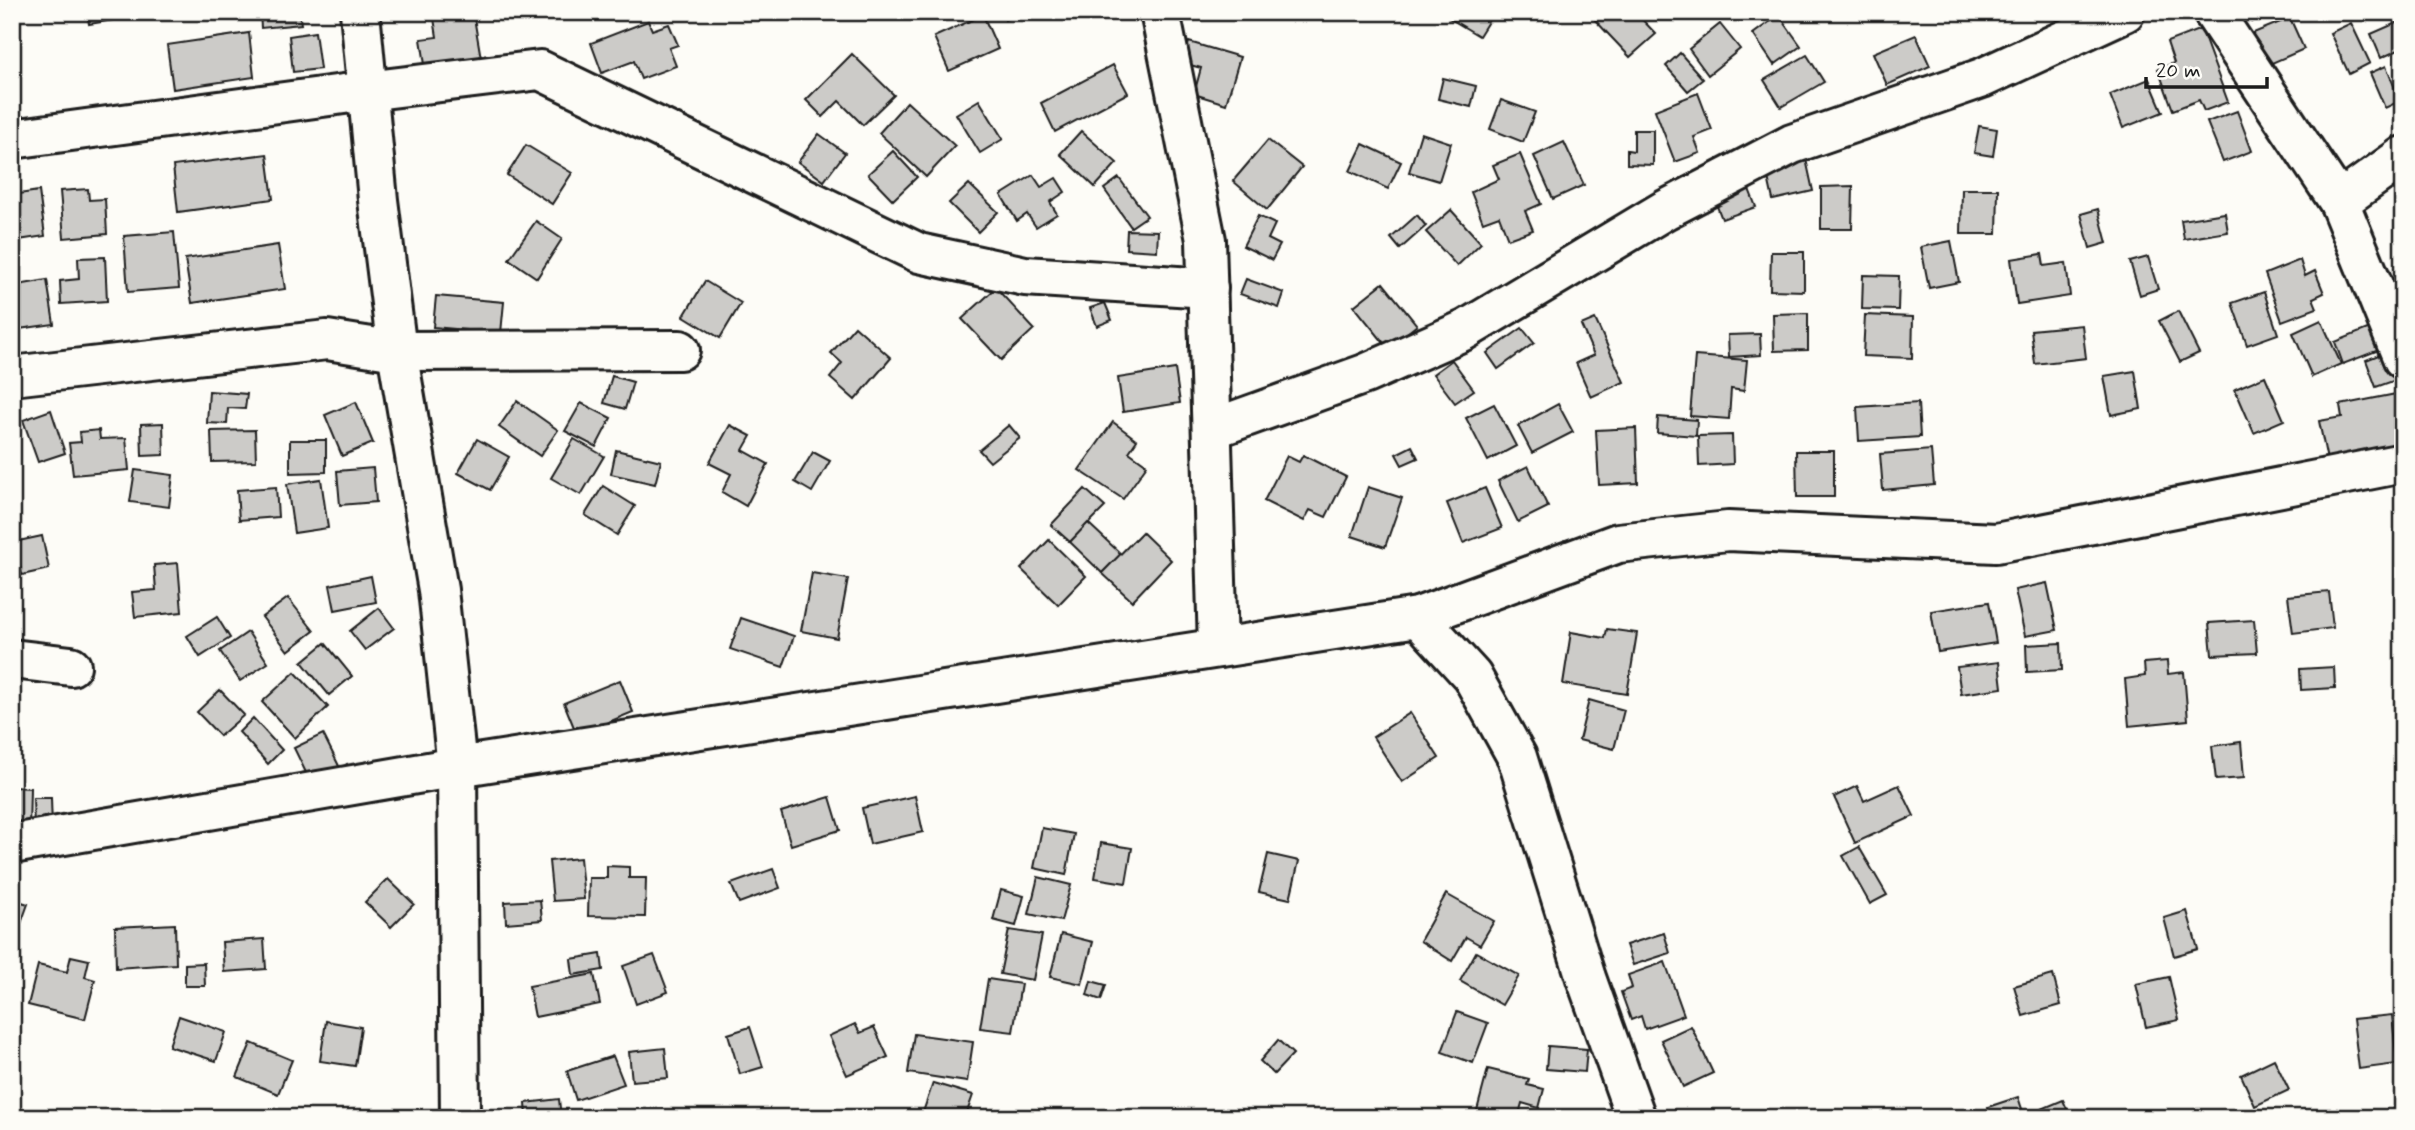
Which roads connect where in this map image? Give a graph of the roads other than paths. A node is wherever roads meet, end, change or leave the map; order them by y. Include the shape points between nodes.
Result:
1 (360, 12) edge
2 (1160, 12) edge
3 (2125, 12) edge
4 (2213, 12) edge
5 (366, 91) junction
6 (12, 139) edge
7 (2403, 156) edge
8 (2339, 202) junction
9 (1208, 288) junction
10 (680, 350) dead end
11 (397, 351) junction
12 (2403, 359) edge
13 (12, 376) edge
14 (1212, 429) junction
15 (2403, 463) edge
16 (1418, 617) junction
17 (1218, 648) junction
18 (12, 659) edge
19 (71, 666) dead end
20 (457, 767) junction
21 (12, 844) edge
22 (460, 1118) edge
23 (1636, 1118) edge

1 - 5 street
2 - 9 street via 1206,240
3 - 14 street via 1982,78 1792,144 1665,210 1465,330 1365,374
4 - 8 street
5 - 6 street
5 - 9 street via 540,70 919,253 1025,276
5 - 11 street
7 - 8 street
8 - 12 street
9 - 14 street
10 - 11 street
11 - 13 street via 327,340
11 - 20 street via 438,590
14 - 17 street
15 - 16 street via 1996,543 1728,531 1618,543
16 - 17 street
16 - 23 street via 1472,676 1517,757 1586,978
17 - 20 street
18 - 19 street
20 - 21 street
20 - 22 street

